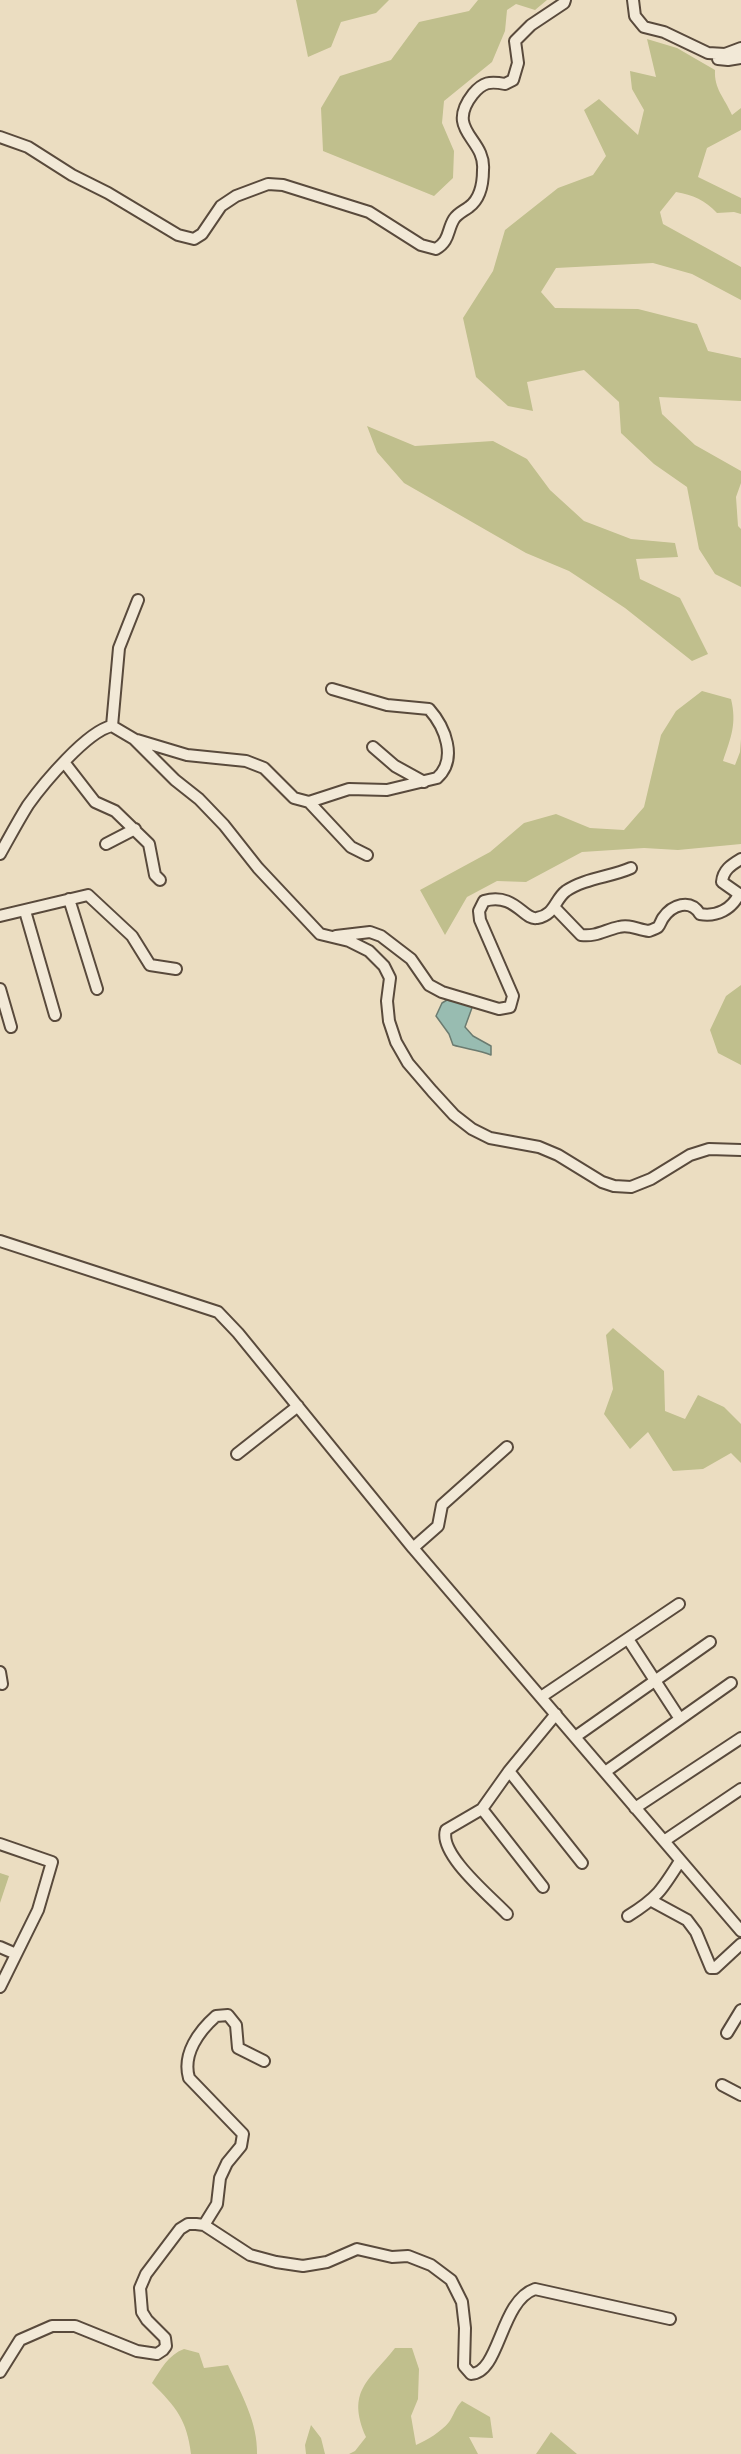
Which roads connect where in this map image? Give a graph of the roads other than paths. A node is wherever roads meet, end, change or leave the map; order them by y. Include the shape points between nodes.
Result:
1 (565, 0) edge
2 (633, 0) edge
3 (741, 48) edge
4 (708, 53) junction
5 (741, 58) edge
6 (0, 137) edge
7 (138, 600) dead end
8 (332, 689) dead end
9 (112, 726) junction
10 (134, 739) junction
11 (373, 747) dead end
12 (64, 762) junction
13 (424, 782) junction
14 (309, 802) junction
15 (135, 829) junction
16 (106, 844) dead end
17 (0, 854) edge
18 (367, 855) dead end
19 (741, 859) edge
20 (631, 868) dead end
21 (160, 880) dead end
22 (740, 894) edge
23 (69, 899) junction
24 (555, 908) junction
25 (25, 911) junction
26 (0, 916) edge
27 (333, 937) junction
28 (176, 969) dead end
29 (0, 989) edge
30 (97, 990) dead end
31 (55, 1015) dead end
32 (11, 1027) dead end
33 (741, 1150) edge
34 (0, 1241) edge
35 (298, 1406) junction
36 (507, 1448) dead end
37 (237, 1454) dead end
38 (413, 1548) junction
39 (679, 1604) dead end
40 (628, 1639) junction
41 (710, 1642) dead end
42 (0, 1672) edge
43 (656, 1680) junction
44 (731, 1683) dead end
45 (2, 1684) dead end
46 (541, 1697) junction
47 (556, 1714) junction
48 (680, 1719) junction
49 (575, 1737) junction
50 (741, 1738) edge
51 (509, 1771) junction
52 (605, 1772) junction
53 (741, 1789) edge
54 (635, 1808) junction
55 (482, 1809) junction
56 (664, 1841) junction
57 (0, 1844) edge
58 (680, 1861) junction
59 (582, 1863) dead end
60 (543, 1887) dead end
61 (652, 1901) junction
62 (507, 1914) dead end
63 (628, 1916) dead end
64 (741, 1931) edge
65 (741, 1944) edge
66 (0, 1947) edge
67 (15, 1954) junction
68 (0, 1987) edge
69 (741, 2010) edge
70 (727, 2033) dead end
71 (264, 2061) dead end
72 (722, 2085) dead end
73 (741, 2095) edge
74 (204, 2225) junction
75 (670, 2319) dead end
76 (0, 2372) edge

1 - 6 street via 515,41 518,63 513,80 482,84 468,102 462,120 484,167 481,191 456,216 444,244 436,249 421,245 369,212 284,185 268,184 221,206 202,234 194,238 178,235 28,147
2 - 4 street via 635,16 644,27
3 - 4 street via 725,54
4 - 5 street via 717,59
7 - 9 street via 119,648
8 - 13 street via 387,705 429,709 442,726 448,765 437,778
9 - 10 street
9 - 12 street via 101,728
10 - 14 street via 186,755 246,760 264,768 294,798
10 - 27 street via 224,825 320,934
11 - 13 street via 395,766
12 - 15 street via 95,802 115,811
12 - 17 street via 28,806
13 - 14 street via 387,790 349,789
14 - 18 street via 351,847
15 - 16 street
15 - 21 street via 149,844 155,875
19 - 22 street via 730,866 722,882
20 - 24 street via 573,887 564,892
22 - 24 street via 728,909 707,915 688,904 676,906 649,932 632,926 620,927 591,937 581,935
23 - 25 street
23 - 28 street via 88,895 132,936 150,964
23 - 30 street
24 - 27 street via 536,919 505,899 484,901 480,920 513,996 510,1007 499,1009 429,985 411,959 381,936 370,932
25 - 26 street
25 - 31 street
27 - 33 street via 369,951 384,966 390,978 389,1021 396,1042 432,1091 472,1129 490,1138 539,1147 614,1186 632,1187 690,1155 709,1149
29 - 32 street
34 - 35 street via 218,1312
35 - 37 street
35 - 38 street
36 - 38 street via 442,1505 438,1526
38 - 46 street
39 - 40 street
40 - 43 street
40 - 46 street
41 - 43 street
42 - 45 street
43 - 48 street
43 - 49 street
44 - 48 street
46 - 47 street
47 - 49 street
47 - 51 street
48 - 52 street
49 - 52 street
50 - 54 street
51 - 55 street
51 - 59 street
52 - 54 street
53 - 56 street
54 - 56 street
55 - 60 street
55 - 62 street via 446,1830 445,1842 454,1859
56 - 58 street
57 - 67 street via 52,1862 38,1910
58 - 61 street
58 - 64 street
61 - 63 street
61 - 65 street via 687,1920 711,1968
66 - 67 street
67 - 68 street
69 - 70 street
71 - 74 street via 238,2048 236,2025 228,2014 216,2016 192,2044 189,2078 243,2134 241,2146 220,2178 217,2204
72 - 73 street
74 - 75 street via 250,2255 276,2262 303,2266 327,2262 357,2249 392,2257 408,2256 431,2265 451,2280 462,2302 464,2366 471,2374 487,2366 514,2304 535,2289
74 - 76 street via 188,2224 180,2229 146,2274 140,2289 142,2312 165,2338 163,2350 157,2354 137,2351 75,2326 52,2326 20,2340

